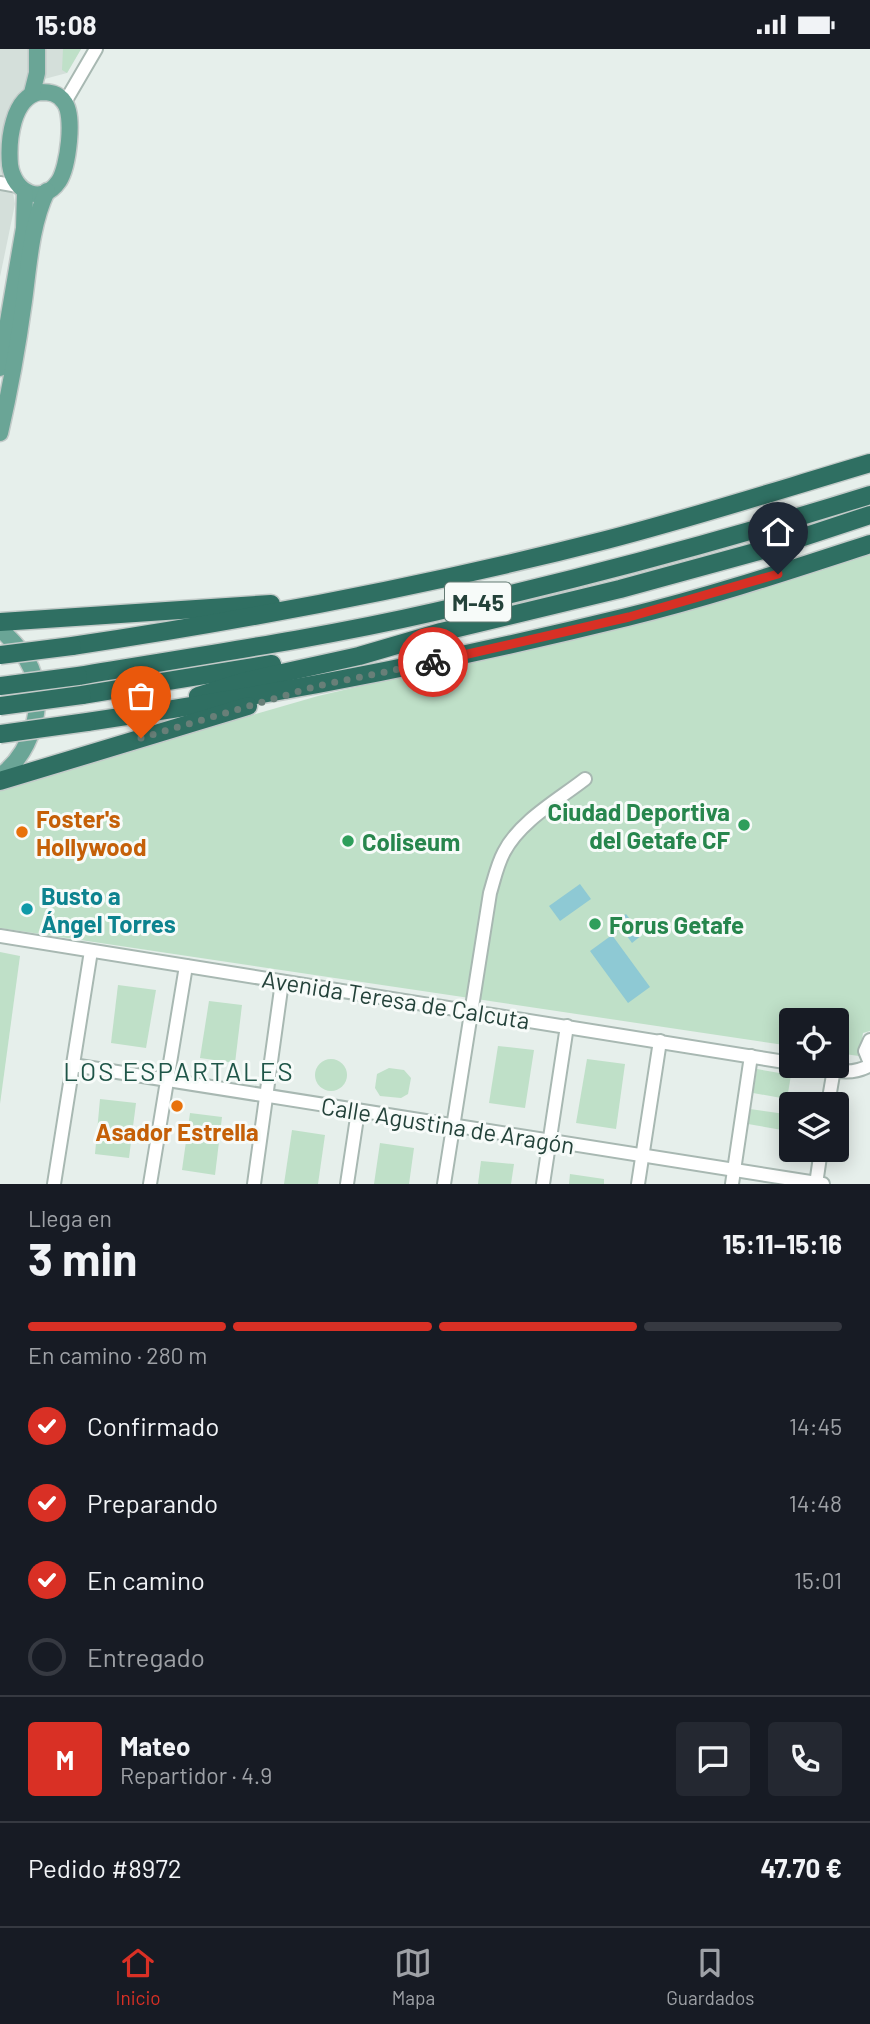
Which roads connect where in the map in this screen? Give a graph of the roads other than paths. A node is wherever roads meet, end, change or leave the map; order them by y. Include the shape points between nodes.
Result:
1 (37, 49) edge
2 (48, 49) edge
3 (96, 49) edge
4 (32, 93) junction
5 (59, 97) junction
6 (7, 120) edge
7 (6, 143) edge
8 (5, 169) edge
9 (0, 183) edge
10 (21, 189) junction
11 (47, 191) junction
12 (0, 368) edge
13 (0, 433) edge
14 (866, 464) edge
15 (870, 495) edge
16 (870, 515) edge
17 (870, 544) edge
18 (379, 593) junction
19 (0, 622) edge
20 (0, 629) edge
21 (441, 632) junction
22 (0, 655) edge
23 (0, 686) edge
24 (317, 686) junction
25 (0, 706) edge
26 (131, 716) junction
27 (0, 734) edge
28 (0, 778) edge
29 (585, 779) dead end
30 (0, 936) edge
31 (91, 951) junction
32 (186, 966) junction
33 (282, 982) junction
34 (471, 1011) junction
35 (567, 1026) junction
36 (870, 1040) edge
37 (660, 1041) junction
38 (751, 1056) junction
39 (779, 1061) edge
40 (870, 1064) edge
41 (73, 1065) junction
42 (849, 1070) edge
43 (167, 1080) junction
44 (267, 1096) junction
45 (358, 1111) junction
46 (452, 1125) junction
47 (550, 1141) junction
48 (643, 1156) junction
49 (820, 1162) edge
50 (734, 1170) junction
51 (54, 1184) edge
52 (150, 1184) edge
53 (254, 1184) edge
54 (347, 1184) edge
55 (444, 1184) edge
56 (543, 1184) edge
57 (638, 1184) edge
58 (732, 1184) edge
59 (818, 1184) edge

1 - 4 main road
2 - 5 main road via 48,73
3 - 5 street
4 - 5 main road
4 - 6 main road
5 - 11 main road via 70,119 66,161 61,178
6 - 7 main road
7 - 8 main road
8 - 10 main road
9 - 10 street
10 - 11 main road via 36,194
10 - 12 main road via 24,228
11 - 13 main road via 38,210
14 - 18 highway via 606,540
15 - 23 highway, M-45, bridge via 609,571 432,613
16 - 21 highway, M-45 via 620,589
17 - 24 highway via 629,617
18 - 19 highway
18 - 22 highway, bridge via 181,630
20 - 28 main road via 30,667 37,715 27,743
21 - 25 highway, M-45, bridge via 309,658
21 - 26 highway via 242,682
24 - 26 highway
24 - 28 highway
26 - 27 highway, bridge
29 - 34 street via 522,828 505,849 490,894
30 - 31 street, Avenida Teresa de Calcuta
31 - 32 street, Avenida Teresa de Calcuta
31 - 41 street
32 - 33 street, Avenida Teresa de Calcuta
32 - 43 street
33 - 34 street, Avenida Teresa de Calcuta
33 - 44 street
34 - 35 street, Avenida Teresa de Calcuta
34 - 46 street
35 - 37 street, Avenida Teresa de Calcuta
35 - 47 street
36 - 40 street via 865,1051
37 - 38 street, Avenida Teresa de Calcuta
37 - 48 street
38 - 39 street, Avenida Teresa de Calcuta
38 - 50 street
40 - 42 street via 860,1071
41 - 43 street, Calle Agustina de Aragón
41 - 51 street
43 - 44 street, Calle Agustina de Aragón
43 - 52 street
44 - 45 street, Calle Agustina de Aragón
44 - 53 street
45 - 46 street, Calle Agustina de Aragón
45 - 54 street
46 - 47 street, Calle Agustina de Aragón
46 - 55 street
47 - 48 street, Calle Agustina de Aragón
47 - 56 street
48 - 50 street, Calle Agustina de Aragón
48 - 57 street
49 - 59 street
50 - 58 street
50 - 59 street, Calle Agustina de Aragón

